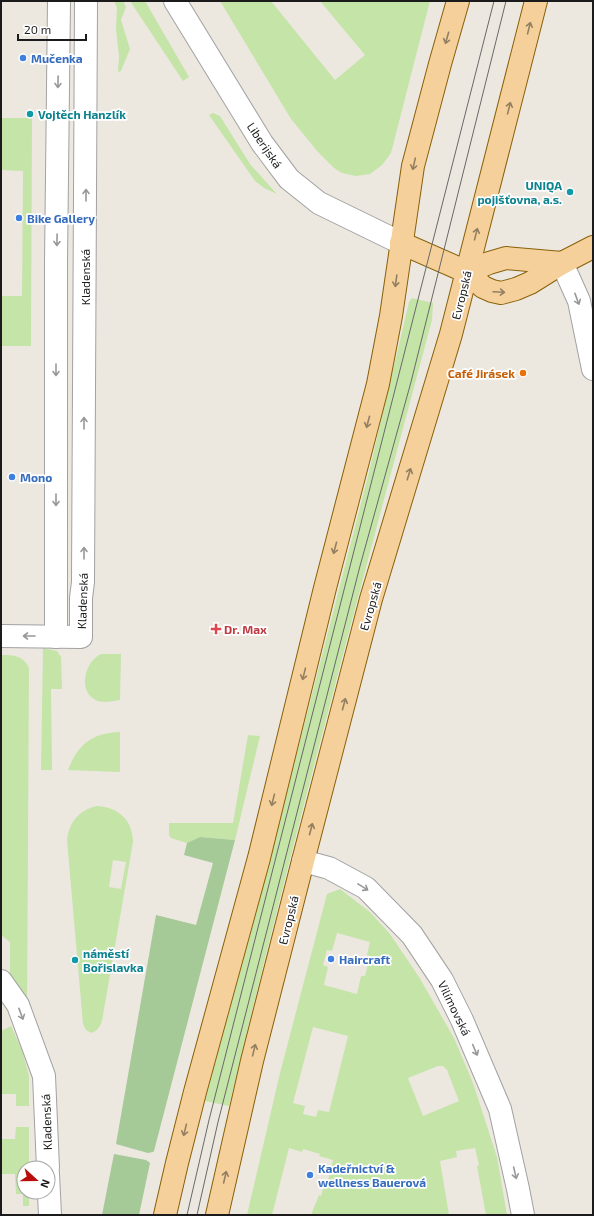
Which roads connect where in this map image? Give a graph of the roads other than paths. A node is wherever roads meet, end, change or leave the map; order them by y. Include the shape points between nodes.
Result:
1 (59, 1) edge
2 (86, 1) edge
3 (175, 1) edge
4 (458, 1) edge
5 (536, 1) edge
6 (401, 243) junction
7 (593, 247) edge
8 (562, 262) junction
9 (467, 272) junction
10 (593, 368) edge
11 (1, 636) edge
12 (56, 637) junction
13 (303, 861) junction
14 (1, 981) edge
15 (48, 1160) edge
16 (49, 1200) edge
17 (50, 1215) edge
18 (165, 1215) edge
19 (217, 1215) edge
20 (523, 1215) edge

1 -> 12 street, Kladenská
12 -> 2 street, Kladenská via 81,637
3 - 6 street, Liberijská via 262,143 289,179 319,203
4 -> 6 main road via 413,166
9 -> 5 main road, Evropská
6 - 9 main road
6 -> 18 main road via 378,384 259,858 195,1092
7 - 8 main road
8 - 9 main road via 506,258
9 -> 8 main road via 483,287 501,293 530,283
8 -> 10 street via 579,301
13 -> 9 main road, Evropská via 372,600 449,342
12 -> 11 street
19 -> 13 main road, Evropská via 252,1061
13 -> 20 street, Vilímovská via 329,868 366,888 412,936 442,980 500,1109
14 -> 15 street, Kladenská via 18,1005 44,1076
16 - 17 street

